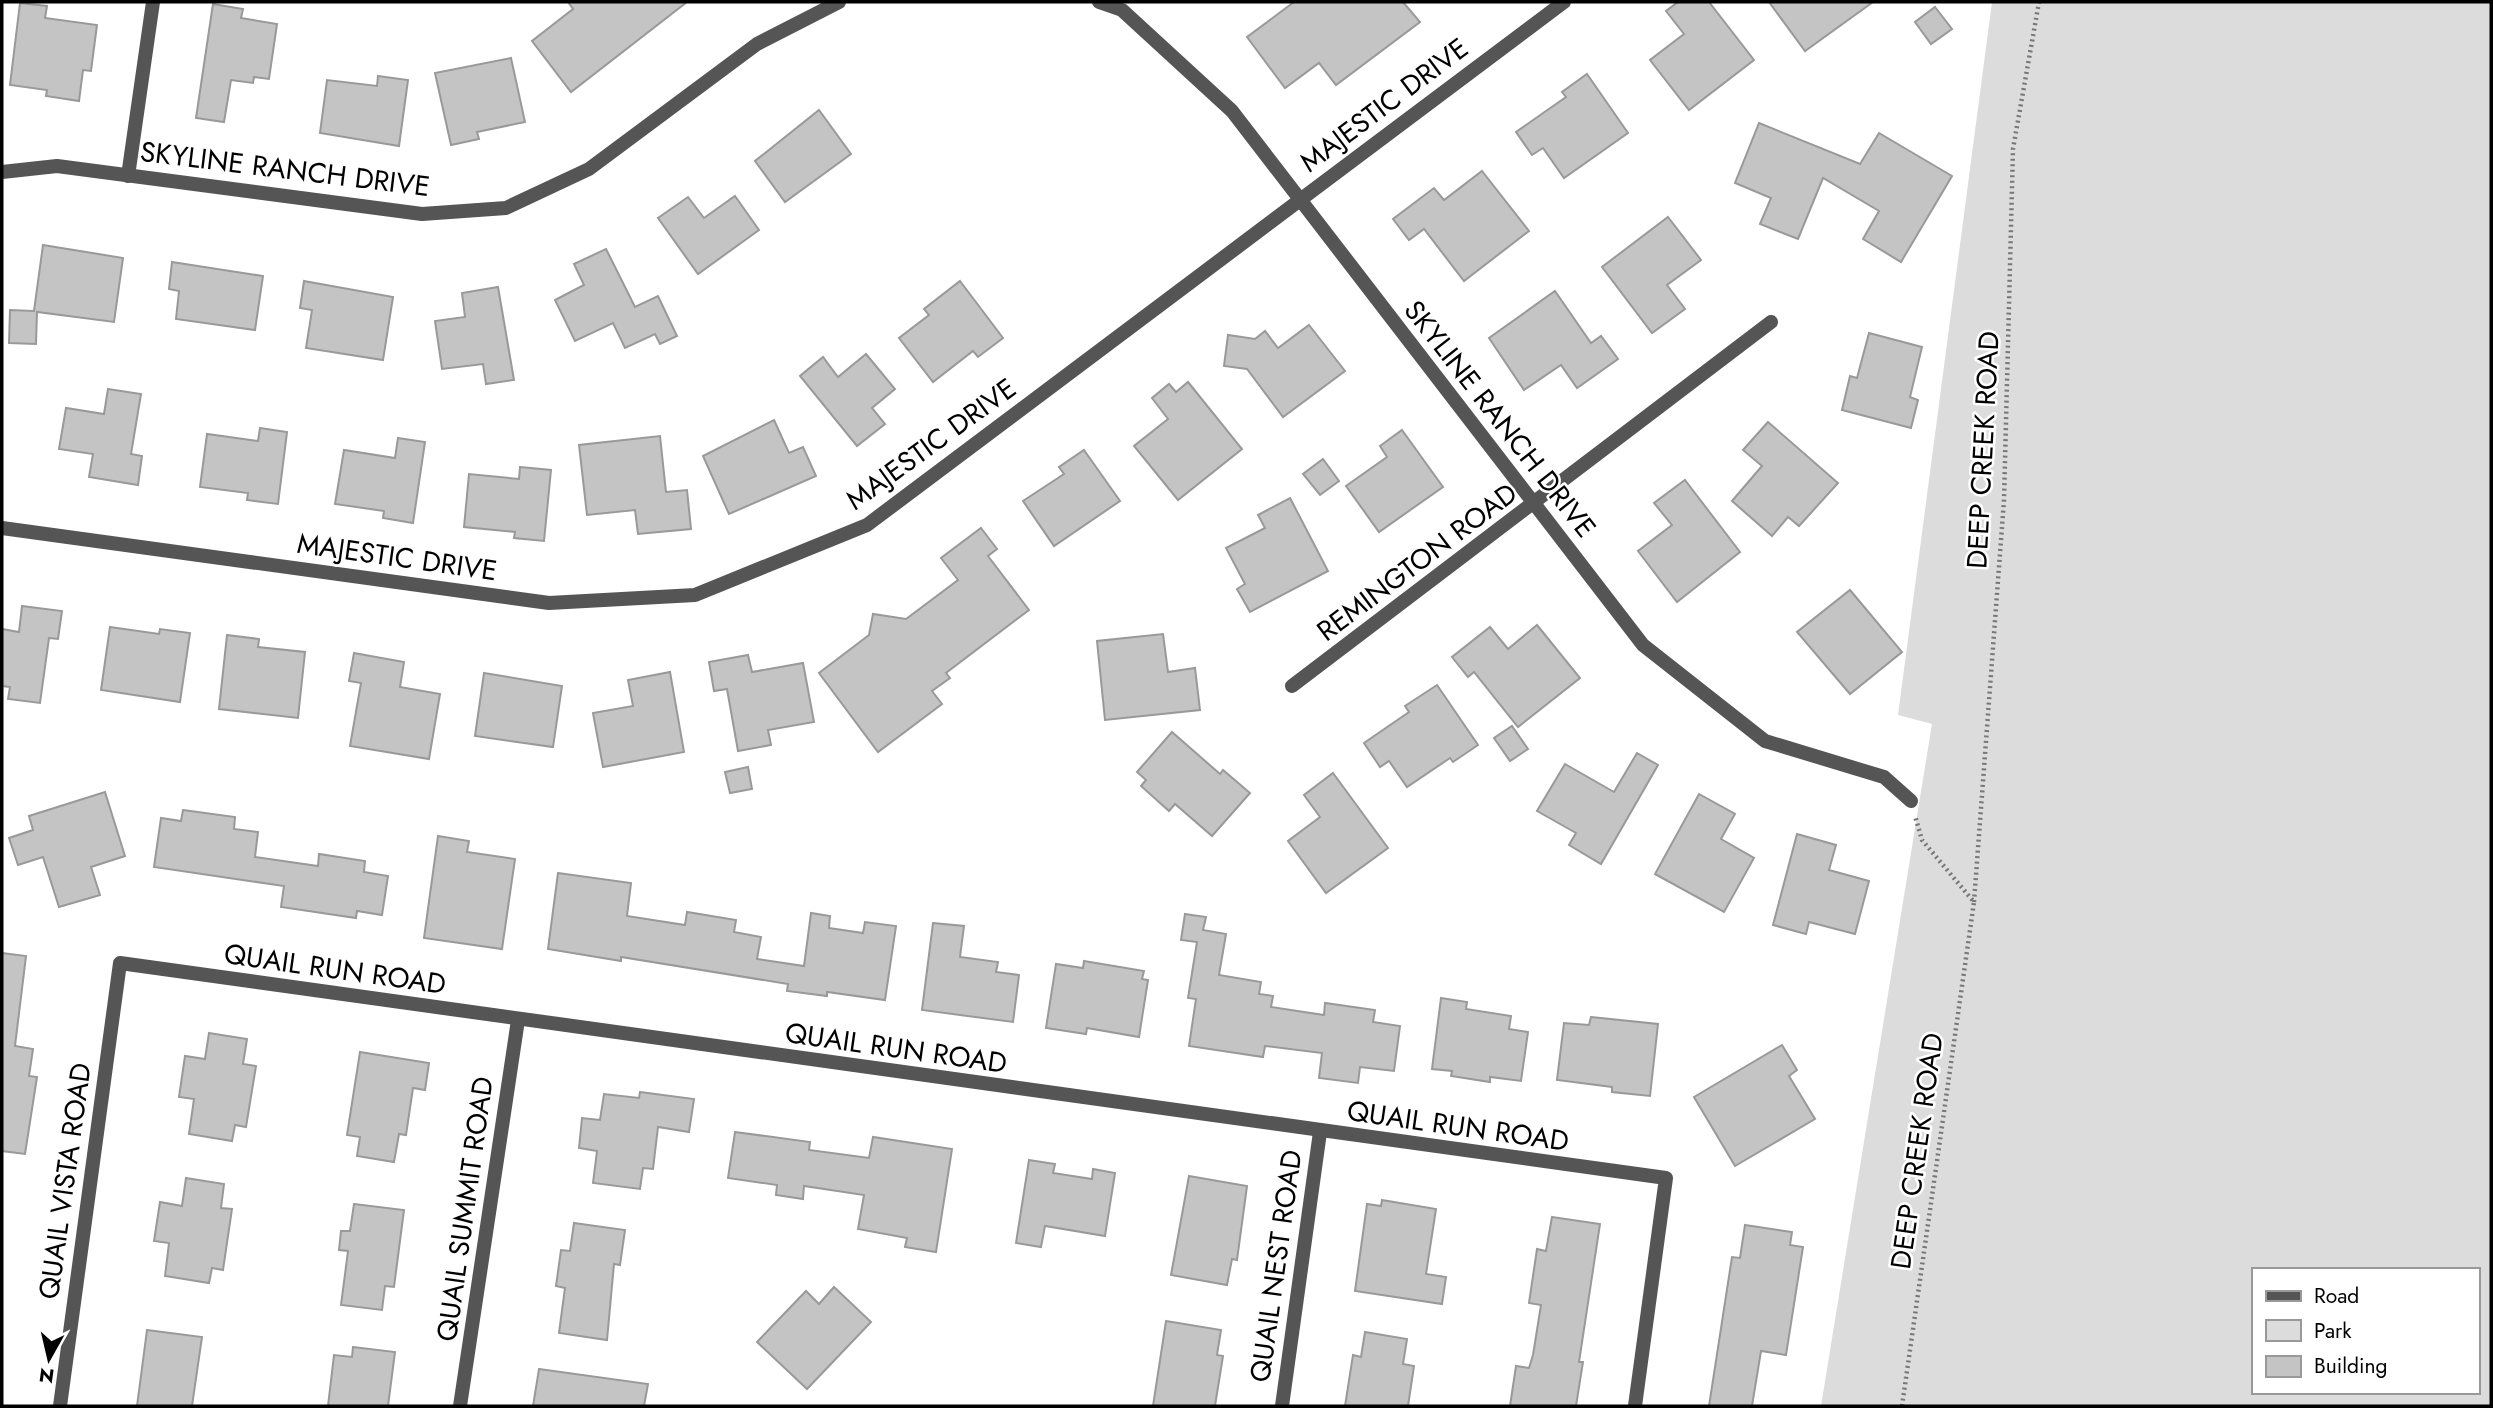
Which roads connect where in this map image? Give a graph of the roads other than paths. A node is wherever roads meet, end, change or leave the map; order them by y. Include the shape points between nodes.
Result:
1 (153, 2) edge
2 (839, 2) edge
3 (1100, 2) edge
4 (1564, 2) edge
5 (2, 172) edge
6 (128, 176) junction
7 (1300, 199) junction
8 (1771, 322) dead end
9 (1534, 504) junction
10 (2, 528) edge
11 (1292, 686) dead end
12 (1911, 801) road end
13 (120, 963) joint
14 (518, 1020) junction
15 (1320, 1132) junction
16 (60, 1406) edge
17 (460, 1406) edge
18 (1282, 1406) edge
19 (1635, 1406) edge

1 - 6 street
2 - 6 street, SKYLINE RANCH DRIVE via 757,44 589,170 506,208 422,214
3 - 7 street, SKYLINE RANCH DRIVE via 1122,10 1232,111
4 - 7 street, MAJESTIC DRIVE
5 - 6 street, SKYLINE RANCH DRIVE via 57,166
7 - 9 street, SKYLINE RANCH DRIVE
7 - 10 street, MAJESTIC DRIVE via 867,525 695,595 549,603
8 - 9 street, REMINGTON ROAD
9 - 11 street, REMINGTON ROAD
9 - 12 street, SKYLINE RANCH DRIVE via 1643,645 1663,661 1765,741 1884,777
13 - 14 street, QUAIL RUN ROAD
13 - 16 street, QUAIL VISTA ROAD
14 - 15 street, QUAIL RUN ROAD
14 - 17 street, QUAIL SUMMIT ROAD
15 - 18 street, QUAIL NEST ROAD
15 - 19 street, QUAIL RUN ROAD via 1666,1178

